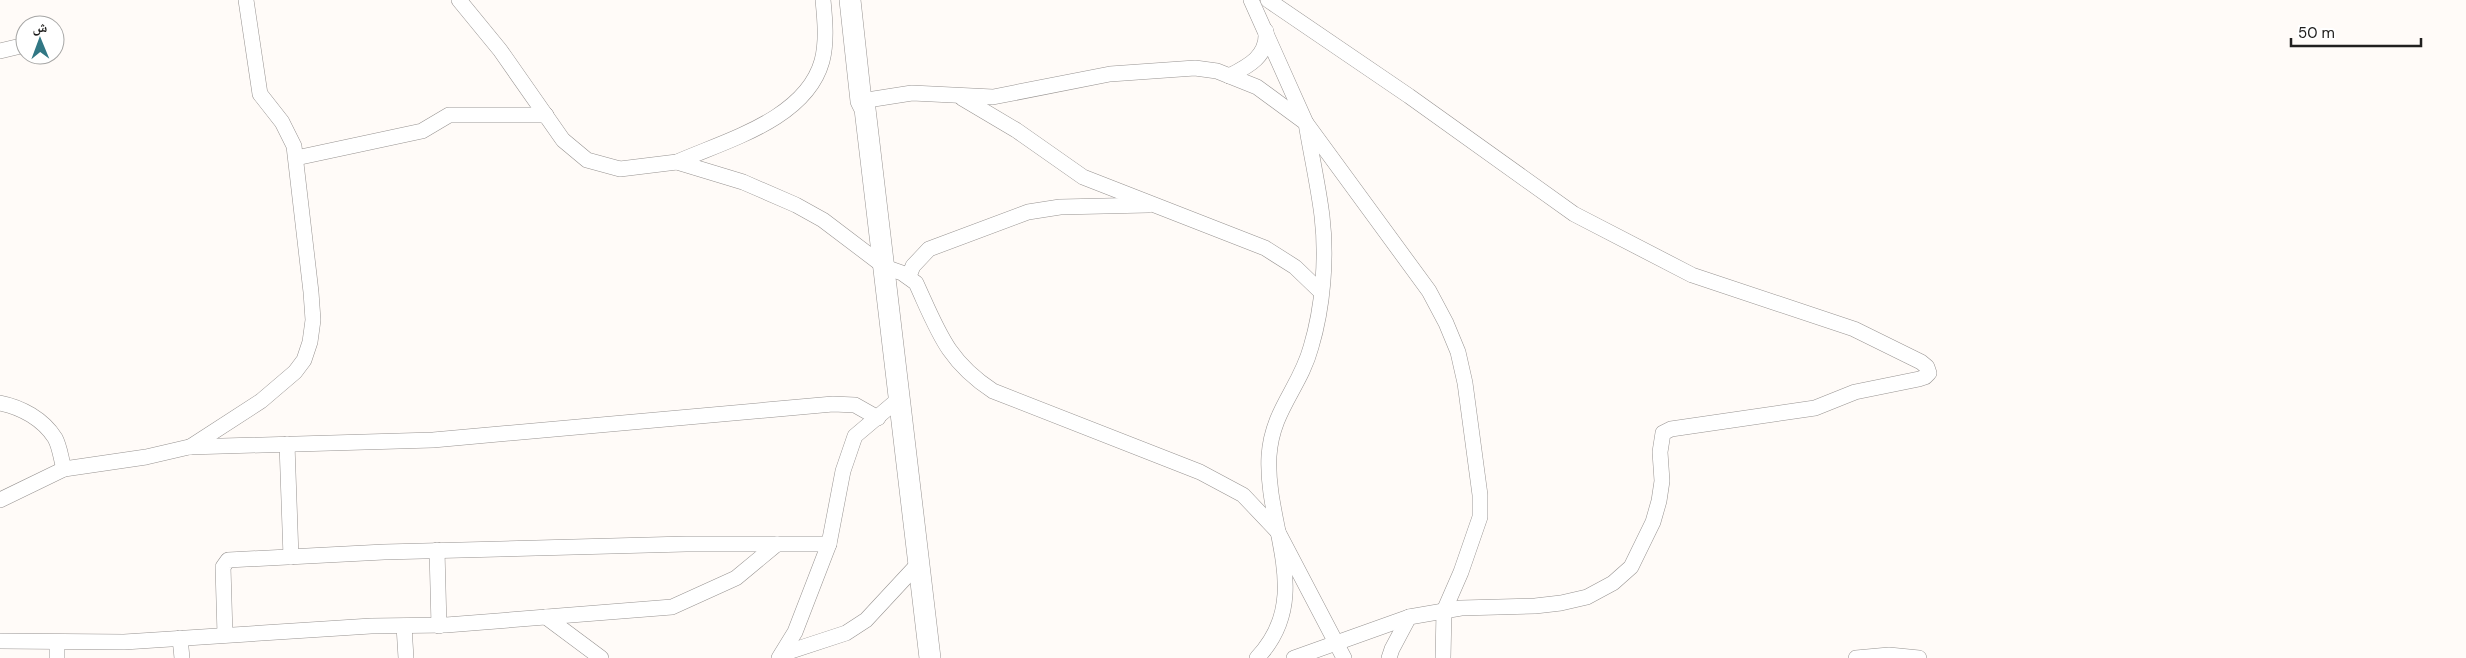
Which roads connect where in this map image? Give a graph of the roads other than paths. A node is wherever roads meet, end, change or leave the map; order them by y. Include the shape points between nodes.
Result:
1 (823, 0) edge
2 (850, 0) edge
3 (1251, 0) edge
4 (249, 1) edge
5 (1271, 1) edge
6 (463, 2) edge
7 (1266, 31) junction
8 (15, 47) edge
9 (0, 51) edge
10 (1229, 76) junction
11 (959, 96) junction
12 (861, 101) junction
13 (546, 115) junction
14 (1306, 122) junction
15 (296, 158) junction
16 (677, 162) junction
17 (1157, 204) junction
18 (885, 267) junction
19 (909, 276) junction
20 (1321, 292) junction
21 (900, 398) junction
22 (0, 403) edge
23 (878, 418) junction
24 (287, 444) junction
25 (189, 447) junction
26 (64, 469) junction
27 (0, 500) edge
28 (1278, 532) junction
29 (777, 544) junction
30 (829, 544) junction
31 (437, 550) junction
32 (291, 557) junction
33 (918, 564) junction
34 (1444, 611) junction
35 (546, 617) junction
36 (1410, 617) junction
37 (404, 626) junction
38 (439, 626) junction
39 (224, 634) junction
40 (180, 638) junction
41 (0, 640) edge
42 (57, 642) junction
43 (1336, 644) junction
44 (780, 656) edge
45 (57, 658) edge
46 (182, 658) edge
47 (406, 658) edge
48 (601, 658) edge
49 (930, 658) edge
50 (1257, 658) edge
51 (1294, 658) edge
52 (1344, 658) edge
53 (1389, 658) edge
54 (1443, 658) edge
55 (1856, 658) edge
56 (1919, 658) edge

1 - 16 street via 825,33 822,62 807,92 772,120
2 - 12 street
3 - 7 street
4 - 15 street via 260,94 289,134
5 - 34 street via 1574,214 1692,275 1854,328 1921,362 1929,373 1925,378 1855,392 1815,408 1671,429 1663,433 1660,442 1662,481 1653,522 1631,567 1613,583 1587,597 1561,603
6 - 13 street
7 - 10 street via 1266,44 1258,58
7 - 14 street
8 - 9 street
10 - 11 street via 1195,68 1175,68 1110,74 993,97
10 - 14 street via 1257,87
11 - 12 street via 912,93
11 - 17 street via 1016,130 1083,177
12 - 18 street via 865,110
13 - 15 street via 457,113 441,118 422,131
13 - 16 street via 563,140 587,160 620,169
14 - 20 street via 1322,216
14 - 34 street via 1429,291 1458,352 1480,495 1480,517
15 - 25 street via 312,320 304,360 261,401
16 - 18 street via 743,182 796,205 823,220
17 - 19 street via 1034,210 929,249 913,266
17 - 20 street via 1265,248 1294,267
18 - 19 street
18 - 21 street
19 - 28 street via 916,283 949,352 982,384 1215,479 1243,495
20 - 28 street via 1312,347 1304,370 1281,408 1272,431 1269,478
21 - 23 street
21 - 33 street
22 - 26 street via 26,411 50,432 56,440
23 - 24 street via 855,405 833,404 433,440
23 - 30 street via 860,431 852,443
24 - 25 street
24 - 32 street
25 - 26 street
26 - 27 street
28 - 43 street
28 - 50 street via 1286,578 1285,610 1280,626
29 - 30 street
29 - 31 street
29 - 35 street via 736,578 677,605
30 - 44 street via 810,596
31 - 32 street
31 - 38 street
32 - 39 street via 228,560 224,563
33 - 44 street via 866,620 830,639
33 - 49 street
34 - 36 street
34 - 54 street
35 - 38 street
35 - 48 street
36 - 43 street
36 - 53 street
37 - 38 street
37 - 39 street
37 - 47 street
39 - 40 street
40 - 42 street
40 - 46 street
41 - 42 street
42 - 45 street
43 - 51 street
43 - 52 street
55 - 56 street via 1889,655

